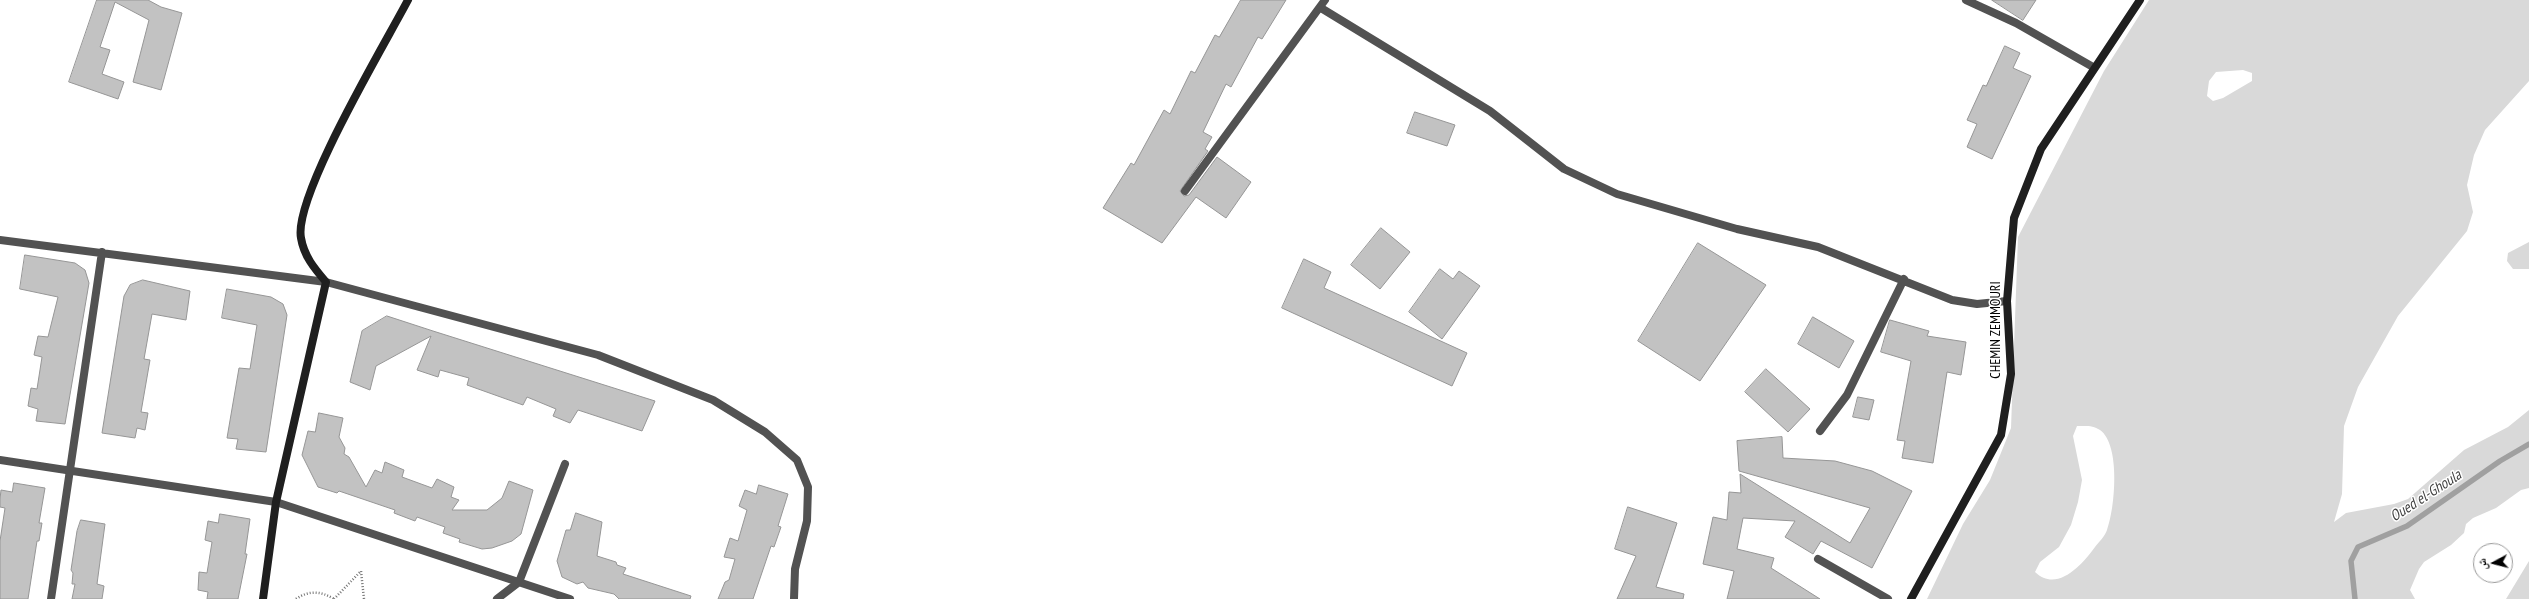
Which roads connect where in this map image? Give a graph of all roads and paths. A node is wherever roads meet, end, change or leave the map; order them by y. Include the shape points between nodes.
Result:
1 (408, 0) edge
2 (1325, 0) edge
3 (1966, 0) edge
4 (2140, 0) edge
5 (1321, 8) junction
6 (2093, 67) junction
7 (1185, 191) dead end
8 (0, 240) edge
9 (102, 252) junction
10 (1904, 280) junction
11 (326, 282) junction
12 (2007, 301) junction
13 (1820, 431) dead end
14 (0, 460) edge
15 (565, 464) dead end
16 (70, 471) junction
17 (276, 502) junction
18 (1818, 559) dead end
19 (519, 582) junction
20 (51, 599) edge
21 (263, 599) edge
22 (296, 599) edge
23 (334, 599) edge
24 (364, 599) edge
25 (497, 599) edge
26 (570, 599) edge
27 (794, 599) edge
28 (1888, 599) edge
29 (1911, 599) edge

1 - 11 street via 322,163 306,201 300,237 309,263
2 - 5 street
3 - 6 street via 2016,22
4 - 6 street, CHEMIN ZEMMOURI
5 - 7 street
5 - 10 street via 1490,111 1564,169 1617,194 1737,229 1818,246
6 - 12 street, CHEMIN ZEMMOURI via 2041,149 2014,218
8 - 9 street
9 - 11 street
9 - 16 street
10 - 12 street via 1952,300 1977,304
10 - 13 street via 1847,395
11 - 17 street
11 - 27 street via 598,355 713,400 764,432 797,460 808,487 807,521 795,569
12 - 29 street, CHEMIN ZEMMOURI via 2011,374 2001,435
14 - 16 street
15 - 19 street
16 - 17 street
16 - 20 street
17 - 19 street
17 - 21 street
18 - 28 street
19 - 25 street
19 - 26 street
22 - 23 path via 306,593 316,592
23 - 24 path via 361,571

